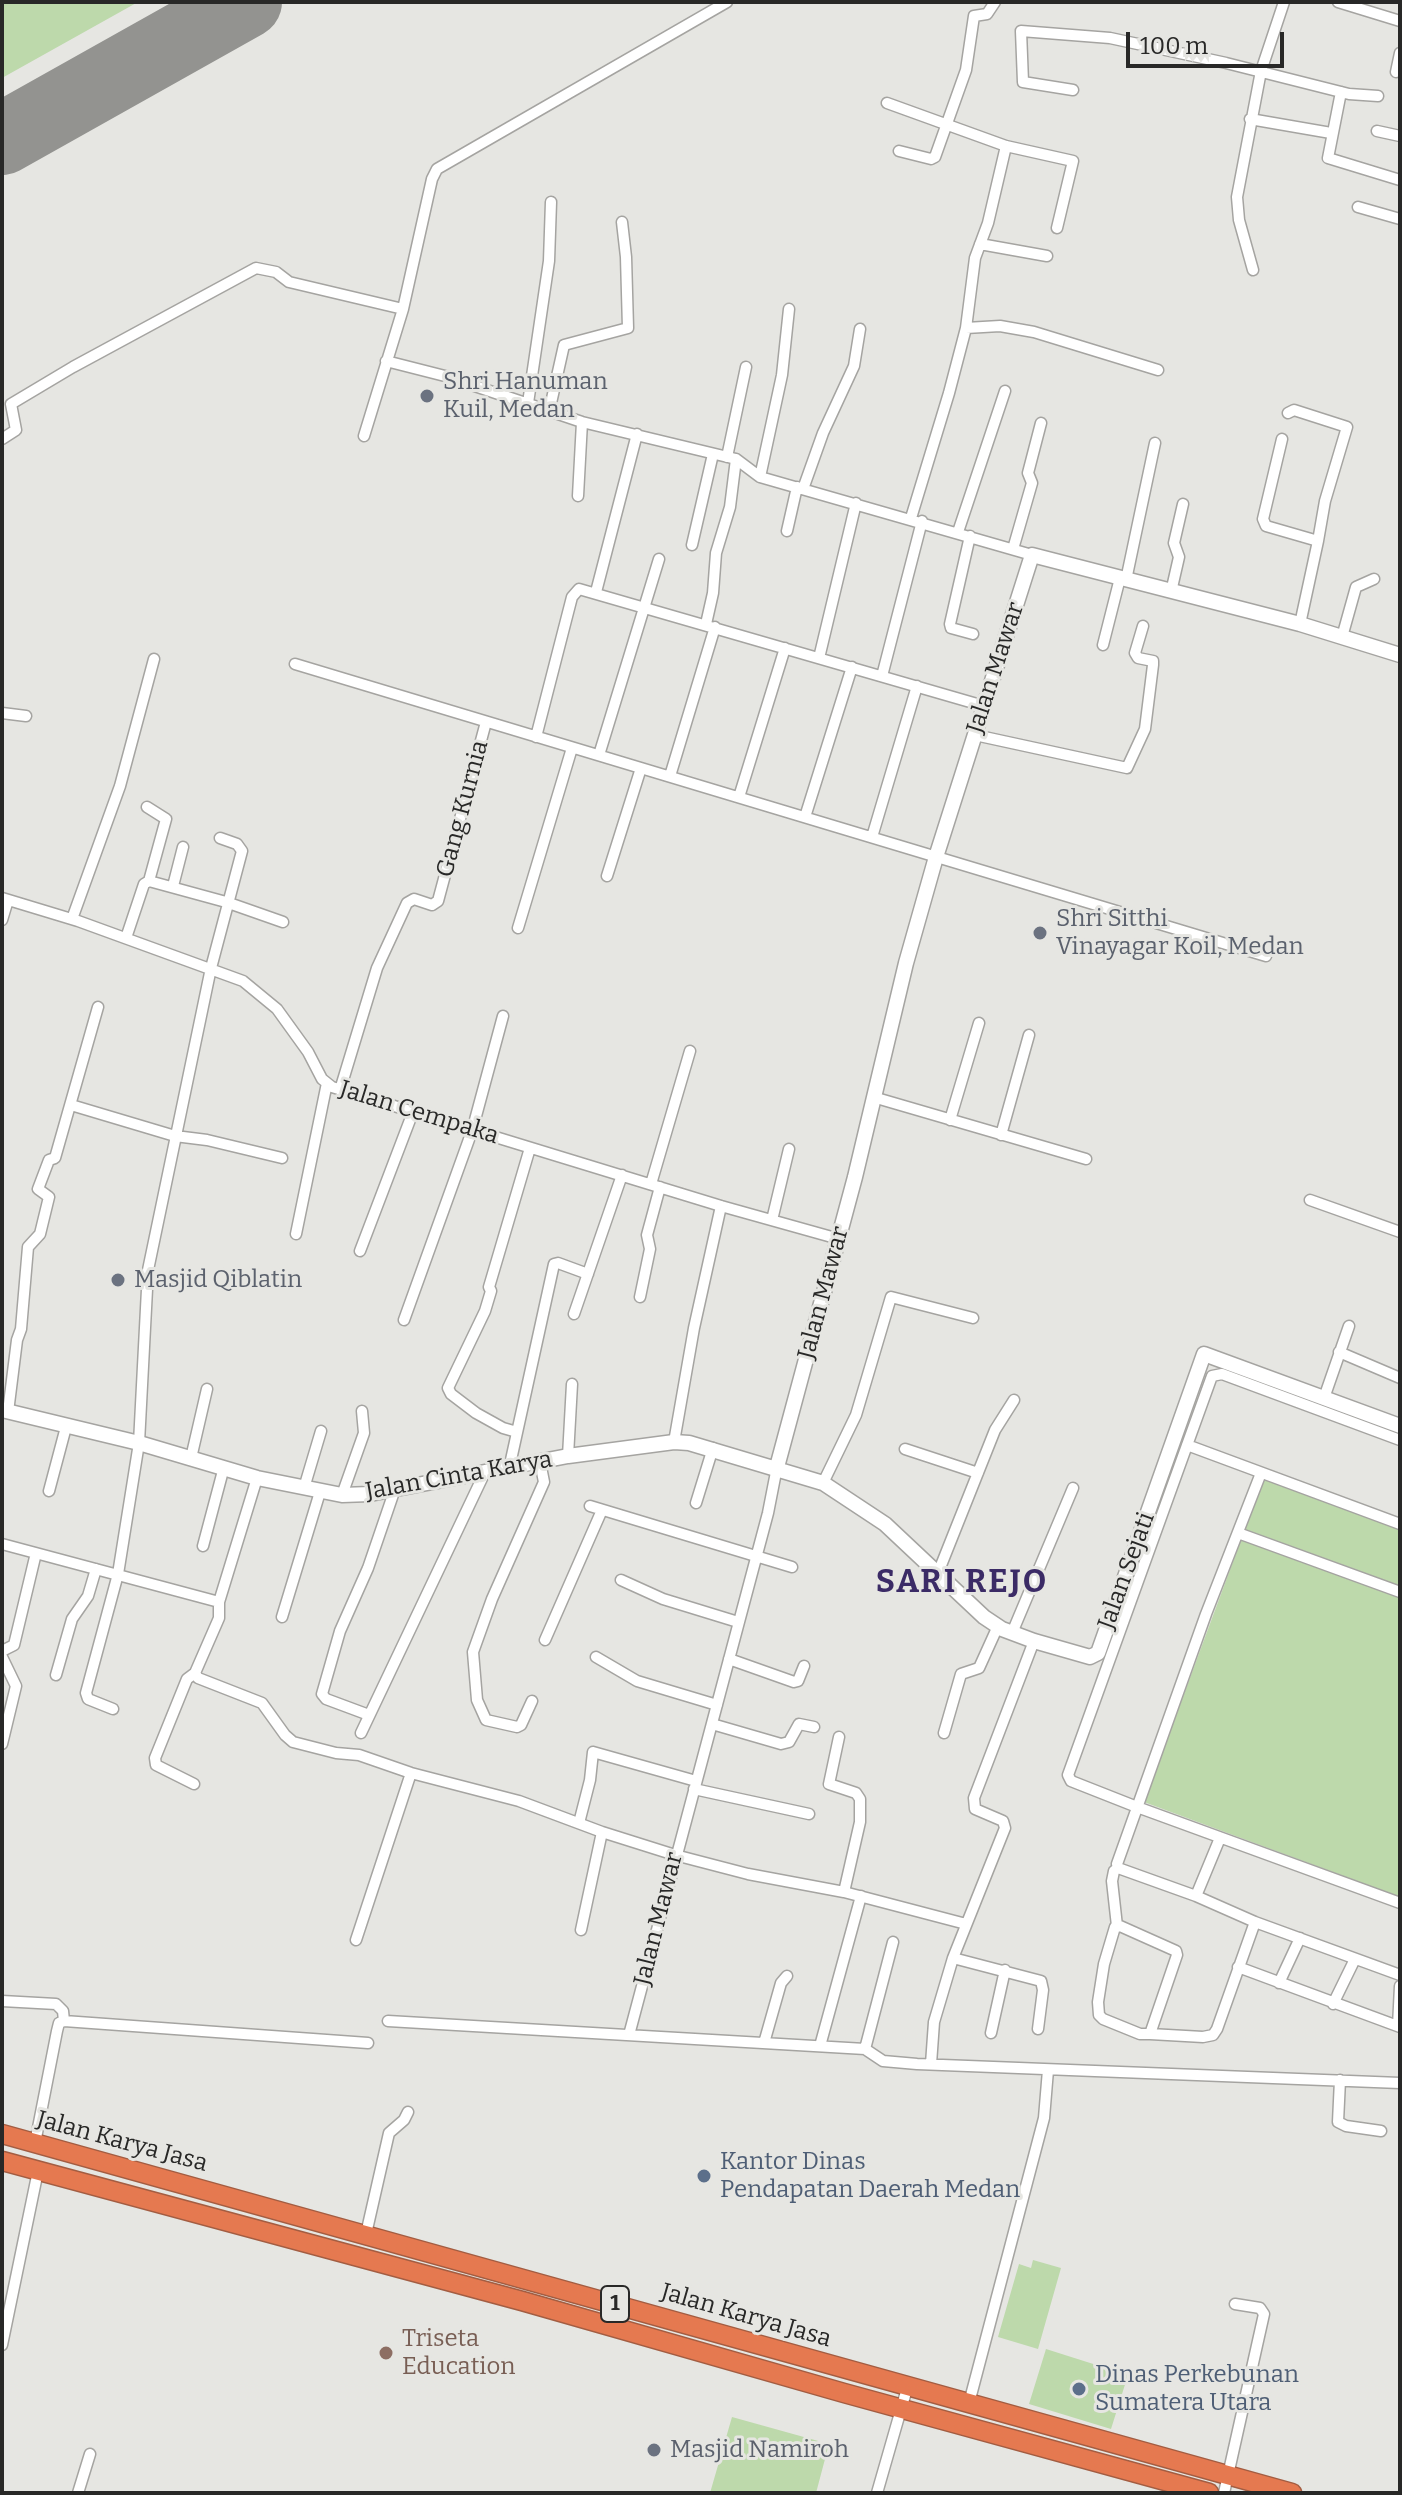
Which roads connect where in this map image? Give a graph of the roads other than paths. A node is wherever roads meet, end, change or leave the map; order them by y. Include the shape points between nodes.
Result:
1 (727, 2) edge
2 (995, 2) edge
3 (1284, 2) edge
4 (1338, 2) edge
5 (1400, 21) edge
6 (1400, 53) edge
7 (1261, 71) junction
8 (1396, 72) dead end
9 (1073, 90) dead end
10 (1341, 92) junction
11 (1378, 96) dead end
12 (887, 103) dead end
13 (1250, 119) junction
14 (946, 124) junction
15 (1377, 131) dead end
16 (1331, 133) junction
17 (1400, 136) edge
18 (1006, 146) junction
19 (899, 151) dead end
20 (1400, 180) edge
21 (551, 202) dead end
22 (1358, 207) dead end
23 (1400, 219) edge
24 (622, 222) dead end
25 (1057, 228) dead end
26 (980, 244) junction
27 (1047, 256) dead end
28 (1253, 270) dead end
29 (403, 309) junction
30 (789, 309) dead end
31 (966, 328) junction
32 (860, 329) dead end
33 (386, 361) junction
34 (746, 367) dead end
35 (1158, 370) dead end
36 (1005, 391) dead end
37 (528, 403) junction
38 (549, 412) junction
39 (1288, 413) dead end
40 (582, 422) junction
41 (1041, 423) dead end
42 (637, 434) junction
43 (364, 436) dead end
44 (2, 439) edge
45 (1282, 439) dead end
46 (1155, 443) dead end
47 (713, 454) junction
48 (732, 458) junction
49 (760, 477) junction
50 (800, 488) junction
51 (578, 496) dead end
52 (856, 503) junction
53 (1183, 504) dead end
54 (916, 520) junction
55 (787, 531) dead end
56 (958, 532) junction
57 (970, 536) junction
58 (1318, 541) junction
59 (692, 545) dead end
60 (1013, 549) junction
61 (1032, 555) junction
62 (659, 559) dead end
63 (1123, 579) junction
64 (1374, 579) dead end
65 (596, 592) junction
66 (1171, 592) junction
67 (645, 607) junction
68 (1300, 624) junction
69 (710, 626) junction
70 (1143, 626) dead end
71 (973, 634) dead end
72 (1342, 637) junction
73 (1103, 645) dead end
74 (785, 648) junction
75 (1400, 655) edge
76 (819, 658) junction
77 (154, 659) dead end
78 (295, 664) dead end
79 (852, 667) junction
80 (882, 676) junction
81 (917, 686) junction
82 (984, 706) junction
83 (2, 713) edge
84 (26, 716) dead end
85 (486, 722) junction
86 (975, 735) junction
87 (536, 737) junction
88 (572, 748) junction
89 (599, 755) junction
90 (641, 768) junction
91 (670, 776) junction
92 (739, 797) junction
93 (147, 807) dead end
94 (805, 817) junction
95 (872, 837) junction
96 (220, 838) dead end
97 (183, 847) dead end
98 (936, 857) junction
99 (607, 876) dead end
100 (149, 881) junction
101 (173, 886) junction
102 (5, 899) edge
103 (226, 902) junction
104 (72, 919) junction
105 (2, 920) edge
106 (283, 922) dead end
107 (518, 928) dead end
108 (126, 938) junction
109 (1266, 956) dead end
110 (211, 968) junction
111 (98, 1007) dead end
112 (503, 1016) dead end
113 (979, 1023) dead end
114 (1029, 1035) dead end
115 (690, 1051) dead end
116 (327, 1083) junction
117 (340, 1090) junction
118 (873, 1097) junction
119 (71, 1105) junction
120 (413, 1112) junction
121 (950, 1120) junction
122 (472, 1131) junction
123 (1001, 1135) junction
124 (175, 1136) junction
125 (530, 1148) junction
126 (789, 1149) dead end
127 (282, 1158) dead end
128 (1086, 1159) dead end
129 (622, 1175) junction
130 (656, 1186) junction
131 (1310, 1200) dead end
132 (721, 1206) junction
133 (772, 1220) junction
134 (1400, 1232) edge
135 (296, 1234) dead end
136 (839, 1239) junction
137 (360, 1251) dead end
138 (588, 1274) junction
139 (640, 1297) dead end
140 (574, 1314) dead end
141 (973, 1318) dead end
142 (404, 1320) dead end
143 (1349, 1326) dead end
144 (1339, 1352) junction
145 (1400, 1378) edge
146 (572, 1384) dead end
147 (207, 1389) dead end
148 (1324, 1398) junction
149 (1014, 1400) dead end
150 (5, 1411) edge
151 (362, 1411) dead end
152 (1400, 1426) edge
153 (66, 1427) junction
154 (321, 1431) dead end
155 (517, 1432) junction
156 (1400, 1440) edge
157 (674, 1442) junction
158 (139, 1443) junction
159 (1187, 1445) junction
160 (713, 1448) junction
161 (905, 1449) dead end
162 (568, 1456) junction
163 (191, 1458) junction
164 (540, 1462) junction
165 (224, 1467) junction
166 (777, 1467) junction
167 (509, 1469) junction
168 (485, 1472) junction
169 (978, 1473) junction
170 (1261, 1473) junction
171 (257, 1478) junction
172 (823, 1483) junction
173 (304, 1488) junction
174 (1073, 1488) dead end
175 (395, 1489) junction
176 (49, 1491) dead end
177 (320, 1492) junction
178 (342, 1495) junction
179 (696, 1503) dead end
180 (590, 1506) dead end
181 (602, 1510) junction
182 (1400, 1524) edge
183 (1238, 1533) junction
184 (2, 1544) edge
185 (203, 1546) dead end
186 (36, 1553) junction
187 (755, 1558) junction
188 (792, 1567) dead end
189 (96, 1569) junction
190 (938, 1573) junction
191 (118, 1574) junction
192 (621, 1580) dead end
193 (1400, 1592) edge
194 (219, 1602) junction
195 (282, 1617) dead end
196 (738, 1622) junction
197 (998, 1626) junction
198 (1012, 1633) junction
199 (545, 1640) dead end
200 (1034, 1641) junction
201 (2, 1654) edge
202 (596, 1657) dead end
203 (729, 1659) junction
204 (804, 1666) dead end
205 (195, 1673) junction
206 (56, 1675) dead end
207 (532, 1701) dead end
208 (717, 1705) junction
209 (113, 1709) dead end
210 (369, 1715) junction
211 (712, 1724) junction
212 (814, 1727) dead end
213 (361, 1733) dead end
214 (944, 1733) dead end
215 (839, 1737) dead end
216 (2, 1744) edge
217 (411, 1773) junction
218 (194, 1784) dead end
219 (695, 1785) junction
220 (1137, 1807) junction
221 (809, 1814) dead end
222 (579, 1823) junction
223 (602, 1832) junction
224 (1220, 1838) junction
225 (675, 1855) junction
226 (1118, 1868) junction
227 (844, 1892) junction
228 (861, 1896) junction
229 (1196, 1896) junction
230 (1400, 1903) edge
231 (1255, 1922) junction
232 (966, 1924) junction
233 (1117, 1926) junction
234 (581, 1930) dead end
235 (1300, 1938) junction
236 (356, 1940) dead end
237 (893, 1942) dead end
238 (953, 1958) junction
239 (1355, 1959) junction
240 (1238, 1967) junction
241 (1005, 1970) junction
242 (1400, 1975) edge
243 (787, 1976) dead end
244 (1279, 1983) junction
245 (1400, 1986) edge
246 (2, 2001) edge
247 (1333, 2004) junction
248 (64, 2021) junction
249 (388, 2021) dead end
250 (1399, 2027) edge
251 (1038, 2029) dead end
252 (991, 2033) dead end
253 (1150, 2034) junction
254 (629, 2035) junction
255 (368, 2043) dead end
256 (764, 2043) junction
257 (820, 2046) junction
258 (865, 2049) junction
259 (931, 2064) junction
260 (1048, 2070) junction
261 (1340, 2080) junction
262 (1400, 2083) edge
263 (408, 2112) dead end
264 (1381, 2131) dead end
265 (2, 2134) edge
266 (35, 2143) junction
267 (2, 2161) edge
268 (38, 2171) junction
269 (366, 2234) junction
270 (527, 2280) junction
271 (522, 2301) junction
272 (1235, 2304) dead end
273 (6, 2309) edge
274 (2, 2345) edge
275 (908, 2385) junction
276 (969, 2403) junction
277 (901, 2409) junction
278 (90, 2454) dead end
279 (1225, 2484) edge
280 (78, 2493) edge
281 (877, 2493) edge
282 (1209, 2493) edge
283 (1292, 2493) edge

1 - 29 street via 437,169
2 - 14 street via 987,14 974,16 966,70
3 - 7 street
4 - 5 street
6 - 8 street
7 - 9 street via 1110,38 1021,31 1023,82
7 - 10 street
7 - 13 street
10 - 11 street
10 - 16 street
12 - 14 street
13 - 16 street
13 - 28 street via 1237,197
14 - 18 street
14 - 19 street via 933,159
15 - 17 street
16 - 20 street via 1329,160
18 - 25 street via 1073,161
18 - 26 street
21 - 37 street via 551,248
22 - 23 street
24 - 38 street via 628,328 564,345
26 - 27 street
26 - 31 street
29 - 33 street
29 - 44 street via 289,282 276,272 256,268 11,404 16,430
30 - 49 street via 780,388
31 - 35 street via 1034,332
31 - 54 street
32 - 50 street via 854,366
33 - 37 street
33 - 43 street
34 - 48 street
36 - 56 street
37 - 38 street
38 - 40 street
39 - 58 street via 1294,410 1347,427
40 - 42 street
40 - 51 street
41 - 60 street via 1028,473 1032,483
42 - 47 street
42 - 65 street
45 - 58 street via 1263,523
46 - 63 street
47 - 48 street
47 - 59 street
48 - 49 street
48 - 69 street via 730,507 716,553
49 - 50 street
50 - 52 street
50 - 55 street
52 - 54 street
52 - 76 street
53 - 66 street
54 - 56 street
54 - 80 street
56 - 57 street
57 - 60 street
57 - 71 street via 950,624
58 - 68 street
60 - 61 street
61 - 63 street
61 - 82 street, Jalan Mawar
62 - 67 street
63 - 66 street
63 - 73 street
64 - 72 street via 1356,587
65 - 67 street
65 - 87 street via 576,590
66 - 68 street
67 - 69 street
67 - 89 street
68 - 72 street
69 - 74 street
69 - 91 street
70 - 86 street via 1135,656 1153,665 1145,729 1127,768
72 - 75 street
74 - 76 street
74 - 92 street
76 - 79 street
77 - 104 street via 120,786
78 - 85 street
79 - 80 street
79 - 94 street
80 - 81 street
81 - 82 street
81 - 95 street
82 - 86 street, Jalan Mawar
83 - 84 street
85 - 87 street
85 - 117 street, Gang Kurnia via 438,901 407,903 381,956
86 - 98 street, Jalan Mawar
87 - 88 street
88 - 89 street
88 - 107 street
89 - 90 street
90 - 91 street
90 - 99 street
91 - 92 street
92 - 94 street
93 - 100 street via 166,819
94 - 95 street
95 - 98 street
96 - 103 street via 242,851
97 - 101 street
98 - 109 street
98 - 118 street, Jalan Mawar
100 - 101 street
100 - 108 street
101 - 103 street
102 - 104 street, Jalan Cempaka
102 - 105 street
103 - 106 street
103 - 110 street
104 - 108 street, Jalan Cempaka
108 - 110 street, Jalan Cempaka
110 - 116 street, Jalan Cempaka via 243,981 277,1009
110 - 124 street
111 - 119 street
112 - 122 street
113 - 121 street
114 - 123 street
115 - 130 street
116 - 117 street, Jalan Cempaka
116 - 135 street
117 - 120 street, Jalan Cempaka
118 - 121 street
118 - 136 street, Jalan Mawar
119 - 124 street
119 - 150 street via 55,1158 49,1160 38,1189 49,1197 40,1234 28,1247 21,1329
120 - 122 street, Jalan Cempaka
120 - 137 street
121 - 123 street
122 - 125 street, Jalan Cempaka
122 - 142 street
123 - 128 street
124 - 127 street
124 - 158 street via 148,1270
125 - 129 street, Jalan Cempaka
125 - 155 street via 485,1311 448,1388 476,1413
126 - 133 street
129 - 130 street, Jalan Cempaka
129 - 138 street
130 - 132 street, Jalan Cempaka
130 - 139 street
131 - 134 street
132 - 133 street, Jalan Cempaka
132 - 157 street
133 - 136 street, Jalan Cempaka
136 - 166 street, Jalan Mawar
138 - 140 street
138 - 155 street via 554,1264
141 - 172 street via 891,1297 856,1415
143 - 144 street
144 - 145 street
144 - 148 street
146 - 162 street
147 - 163 street
148 - 152 street
148 - 200 street, Jalan Sejati via 1204,1354 1098,1653 1090,1657
149 - 169 street
150 - 153 street, Jalan Cinta Karya
151 - 178 street via 364,1433
153 - 158 street, Jalan Cinta Karya
153 - 176 street
154 - 173 street
155 - 167 street
156 - 159 street via 1219,1373 1210,1378
157 - 160 street, Jalan Cinta Karya
157 - 162 street, Jalan Cinta Karya
158 - 163 street, Jalan Cinta Karya
158 - 191 street
159 - 170 street
159 - 220 street via 1068,1775 1071,1781
160 - 166 street, Jalan Cinta Karya
160 - 179 street
161 - 169 street
162 - 164 street, Jalan Cinta Karya
163 - 165 street, Jalan Cinta Karya
164 - 167 street, Jalan Cinta Karya
164 - 207 street via 544,1482 473,1652 477,1700 486,1720 517,1727
165 - 171 street, Jalan Cinta Karya
165 - 185 street
166 - 172 street, Jalan Sejati
166 - 187 street, Jalan Mawar
167 - 168 street, Jalan Cinta Karya
168 - 175 street, Jalan Cinta Karya
168 - 210 street
169 - 190 street
170 - 182 street
170 - 183 street
171 - 173 street, Jalan Cinta Karya
171 - 194 street
172 - 190 street, Jalan Sejati via 885,1524
173 - 177 street, Jalan Cinta Karya
174 - 198 street
175 - 178 street, Jalan Cinta Karya
175 - 210 street via 340,1631 322,1694
177 - 178 street, Jalan Cinta Karya
177 - 195 street
180 - 181 street
181 - 187 street
181 - 199 street
183 - 193 street
183 - 220 street
184 - 186 street
186 - 189 street
186 - 201 street via 14,1645
187 - 188 street
187 - 196 street, Jalan Mawar
189 - 191 street
189 - 206 street via 88,1596 70,1624
190 - 197 street, Jalan Sejati
191 - 194 street
191 - 209 street via 86,1693 88,1699
192 - 196 street
194 - 205 street via 219,1618
196 - 203 street, Jalan Mawar
197 - 198 street, Jalan Sejati
197 - 214 street via 979,1668 961,1674
198 - 200 street, Jalan Sejati
200 - 232 street via 974,1798 975,1809 1003,1821 1005,1828
201 - 216 street via 16,1686
202 - 208 street via 637,1681
203 - 204 street via 794,1682
203 - 208 street, Jalan Mawar
205 - 217 street via 262,1703 293,1742 359,1755
205 - 218 street via 187,1679 155,1758 156,1765
208 - 211 street, Jalan Mawar
210 - 213 street
211 - 212 street via 781,1744 789,1742 799,1724
211 - 219 street, Jalan Mawar
215 - 227 street via 829,1784 860,1799
217 - 222 street
217 - 236 street
219 - 221 street
219 - 222 street via 593,1752
219 - 225 street, Jalan Mawar
220 - 224 street
220 - 226 street
222 - 223 street
223 - 225 street
223 - 234 street
224 - 229 street
224 - 230 street
225 - 227 street
225 - 254 street, Jalan Mawar
226 - 229 street
226 - 233 street via 1112,1881
227 - 228 street
228 - 232 street
228 - 257 street
229 - 231 street
231 - 235 street
231 - 240 street
232 - 238 street
233 - 253 street via 1104,1964 1099,2015 1106,2023
233 - 253 street via 1176,1951
235 - 239 street
235 - 244 street
237 - 258 street
238 - 241 street
238 - 259 street via 934,2022
239 - 242 street
239 - 247 street
240 - 244 street
240 - 253 street via 1213,2035
241 - 251 street via 1042,1983
241 - 252 street
243 - 256 street
244 - 247 street
245 - 250 street
246 - 248 street via 56,2004
247 - 250 street
248 - 255 street
248 - 266 street via 57,2031
249 - 254 street
254 - 256 street
256 - 257 street
257 - 258 street
258 - 259 street via 883,2061
259 - 260 street
260 - 261 street
260 - 276 street via 1044,2118
261 - 262 street
261 - 264 street via 1338,2122
263 - 269 street via 389,2133
265 - 266 highway, Jalan Karya Jasa / 1
266 - 269 highway, Jalan Karya Jasa / 1
267 - 268 highway, Jalan Karya Jasa / 1
268 - 271 highway, Jalan Karya Jasa / 1
268 - 273 street
269 - 270 highway, Jalan Karya Jasa / 1
270 - 271 highway
270 - 275 highway, Jalan Karya Jasa / 1
271 - 277 highway, Jalan Karya Jasa / 1
272 - 279 street via 1260,2308 1264,2314
273 - 274 street
275 - 276 highway, Jalan Karya Jasa / 1
275 - 277 street
276 - 279 highway, Jalan Karya Jasa / 1
277 - 281 street
277 - 282 highway, Jalan Karya Jasa / 1
278 - 280 street
279 - 283 highway, Jalan Karya Jasa / 1

